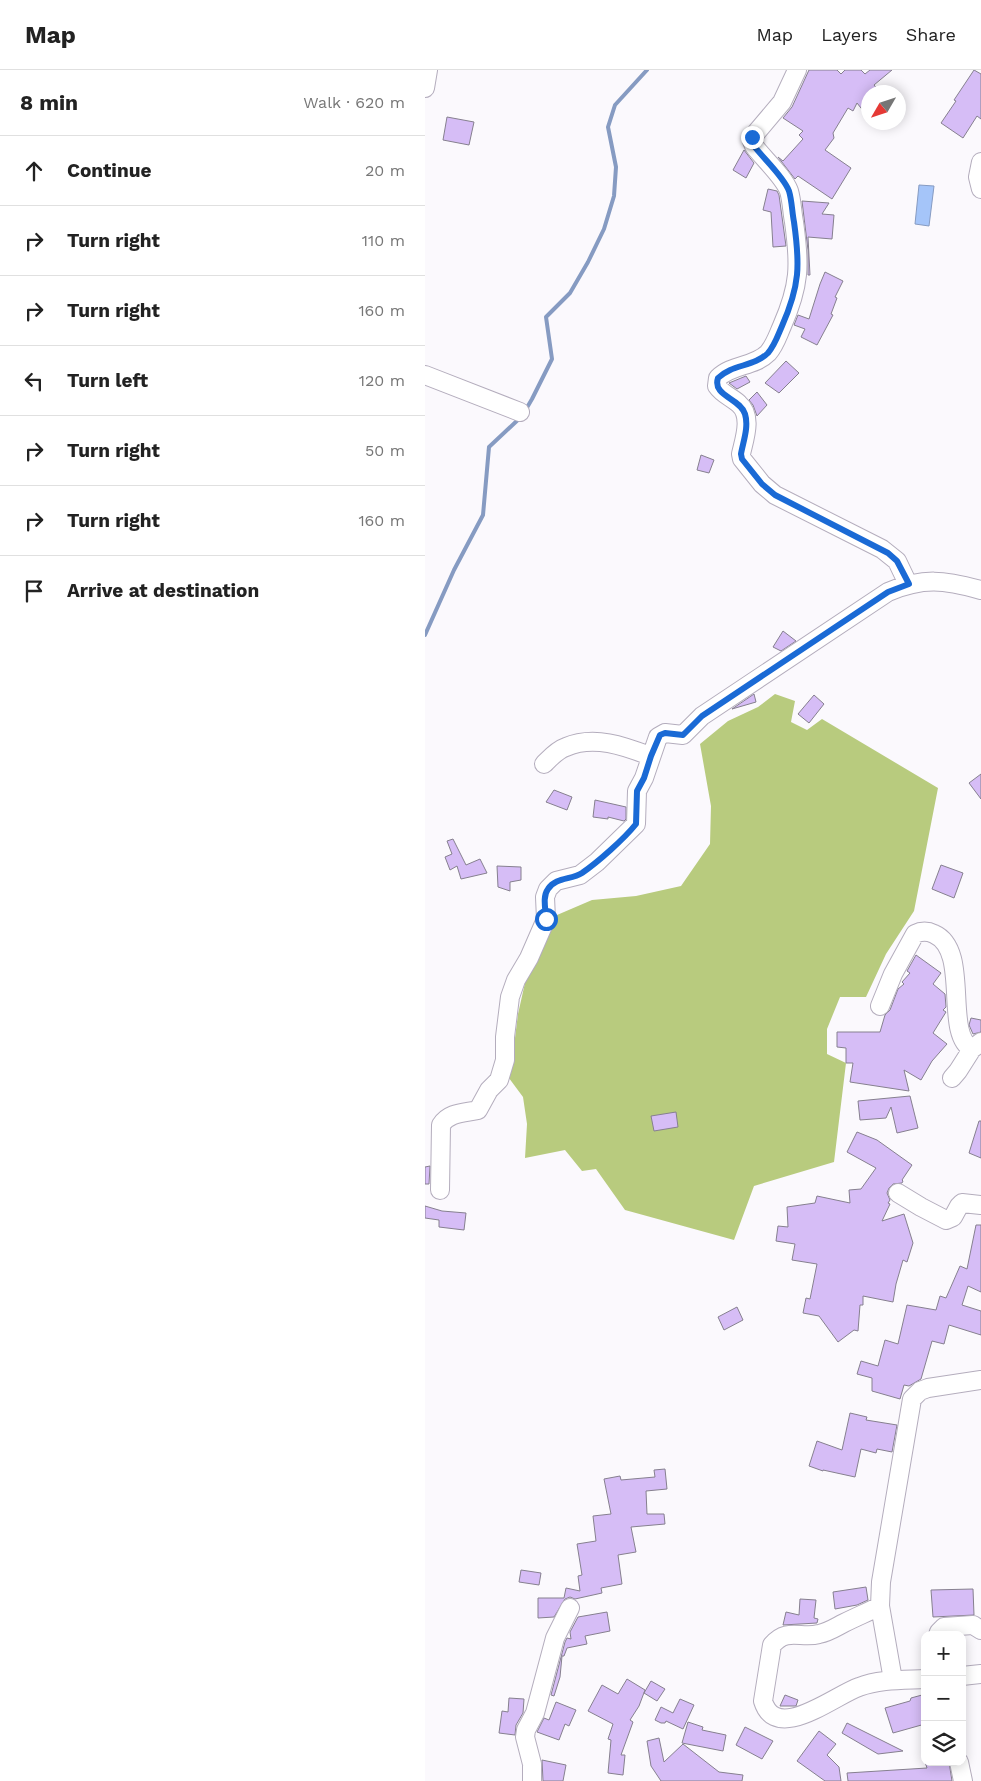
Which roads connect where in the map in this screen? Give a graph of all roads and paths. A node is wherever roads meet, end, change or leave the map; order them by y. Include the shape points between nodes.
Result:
1 (428, 70) edge
2 (797, 70) edge
3 (425, 88) edge
4 (981, 162) edge
5 (981, 190) edge
6 (425, 375) edge
7 (519, 412) dead end
8 (909, 584) junction
9 (981, 590) edge
10 (651, 756) junction
11 (544, 764) dead end
12 (880, 1006) dead end
13 (977, 1045) edge
14 (952, 1078) dead end
15 (440, 1190) dead end
16 (898, 1193) dead end
17 (981, 1205) edge
18 (981, 1380) edge
19 (880, 1606) junction
20 (570, 1608) dead end
21 (981, 1630) edge
22 (940, 1631) edge
23 (981, 1674) edge
24 (966, 1676) edge
25 (921, 1679) edge
26 (893, 1680) junction
27 (960, 1766) edge
28 (532, 1781) edge
29 (963, 1781) edge

1 - 3 street
2 - 8 street via 782,102 752,141 789,192 798,259 794,294 771,350 756,361 724,373 718,378 717,386 745,412 742,459 762,484 775,495 882,549 897,561
4 - 5 street via 978,177
6 - 7 street
8 - 9 street via 949,582
8 - 10 street via 888,592 702,716 683,735 660,735
10 - 11 street via 603,742 591,742 565,747
10 - 15 street via 637,791 636,824 597,862 579,875 557,881 548,889 546,919 510,997 505,1060 499,1080 478,1110 451,1115 441,1125
12 - 13 street via 915,934 937,935 951,950 961,1031 968,1046
13 - 14 street
16 - 17 street via 946,1220 953,1217 963,1203
18 - 19 street via 928,1388 912,1399 881,1582
19 - 26 street
19 - 26 street via 830,1631 777,1639 772,1645 763,1701 768,1712 787,1720 860,1686
20 - 28 street via 555,1638 535,1713 526,1730
21 - 22 street via 973,1625 944,1627
23 - 24 street
25 - 26 street
27 - 29 street

